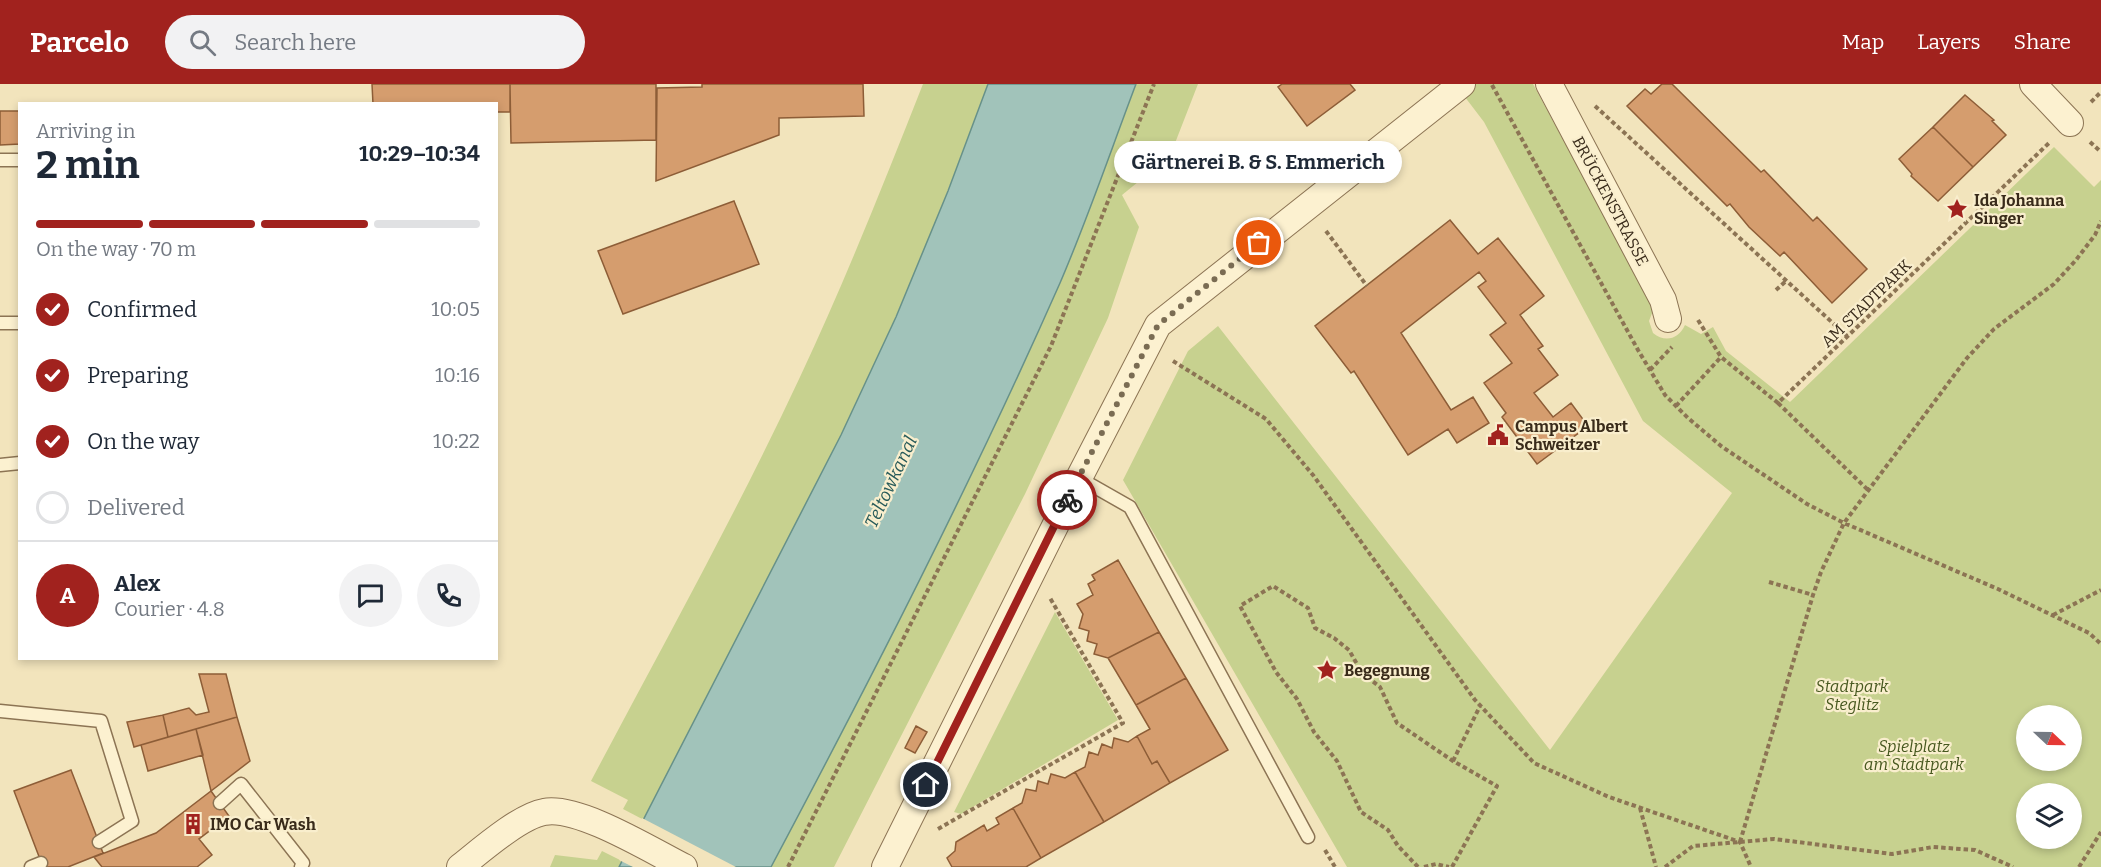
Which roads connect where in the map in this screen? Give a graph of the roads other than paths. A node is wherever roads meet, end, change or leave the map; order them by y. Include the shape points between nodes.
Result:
1 (1462, 84) edge
2 (1549, 84) edge
3 (2033, 84) edge
4 (2070, 122) road end
5 (0, 160) edge
6 (18, 160) edge
7 (1668, 320) dead end
8 (0, 323) edge
9 (18, 323) edge
10 (18, 463) edge
11 (0, 465) edge
12 (1079, 478) junction
13 (0, 711) edge
14 (220, 804) dead end
15 (1308, 837) dead end
16 (99, 842) dead end
17 (301, 867) edge
18 (460, 867) edge
19 (684, 867) edge
20 (885, 867) edge

1 - 12 street via 1158,325
2 - 7 street, BRÜCKENSTRASSE via 1663,300
3 - 4 street
5 - 6 lane
8 - 9 lane
10 - 11 lane
12 - 15 lane via 1130,507
12 - 20 street
13 - 16 lane via 101,722 132,821
14 - 17 lane via 240,784 303,863
18 - 19 street via 520,822 544,812 571,815 606,827

